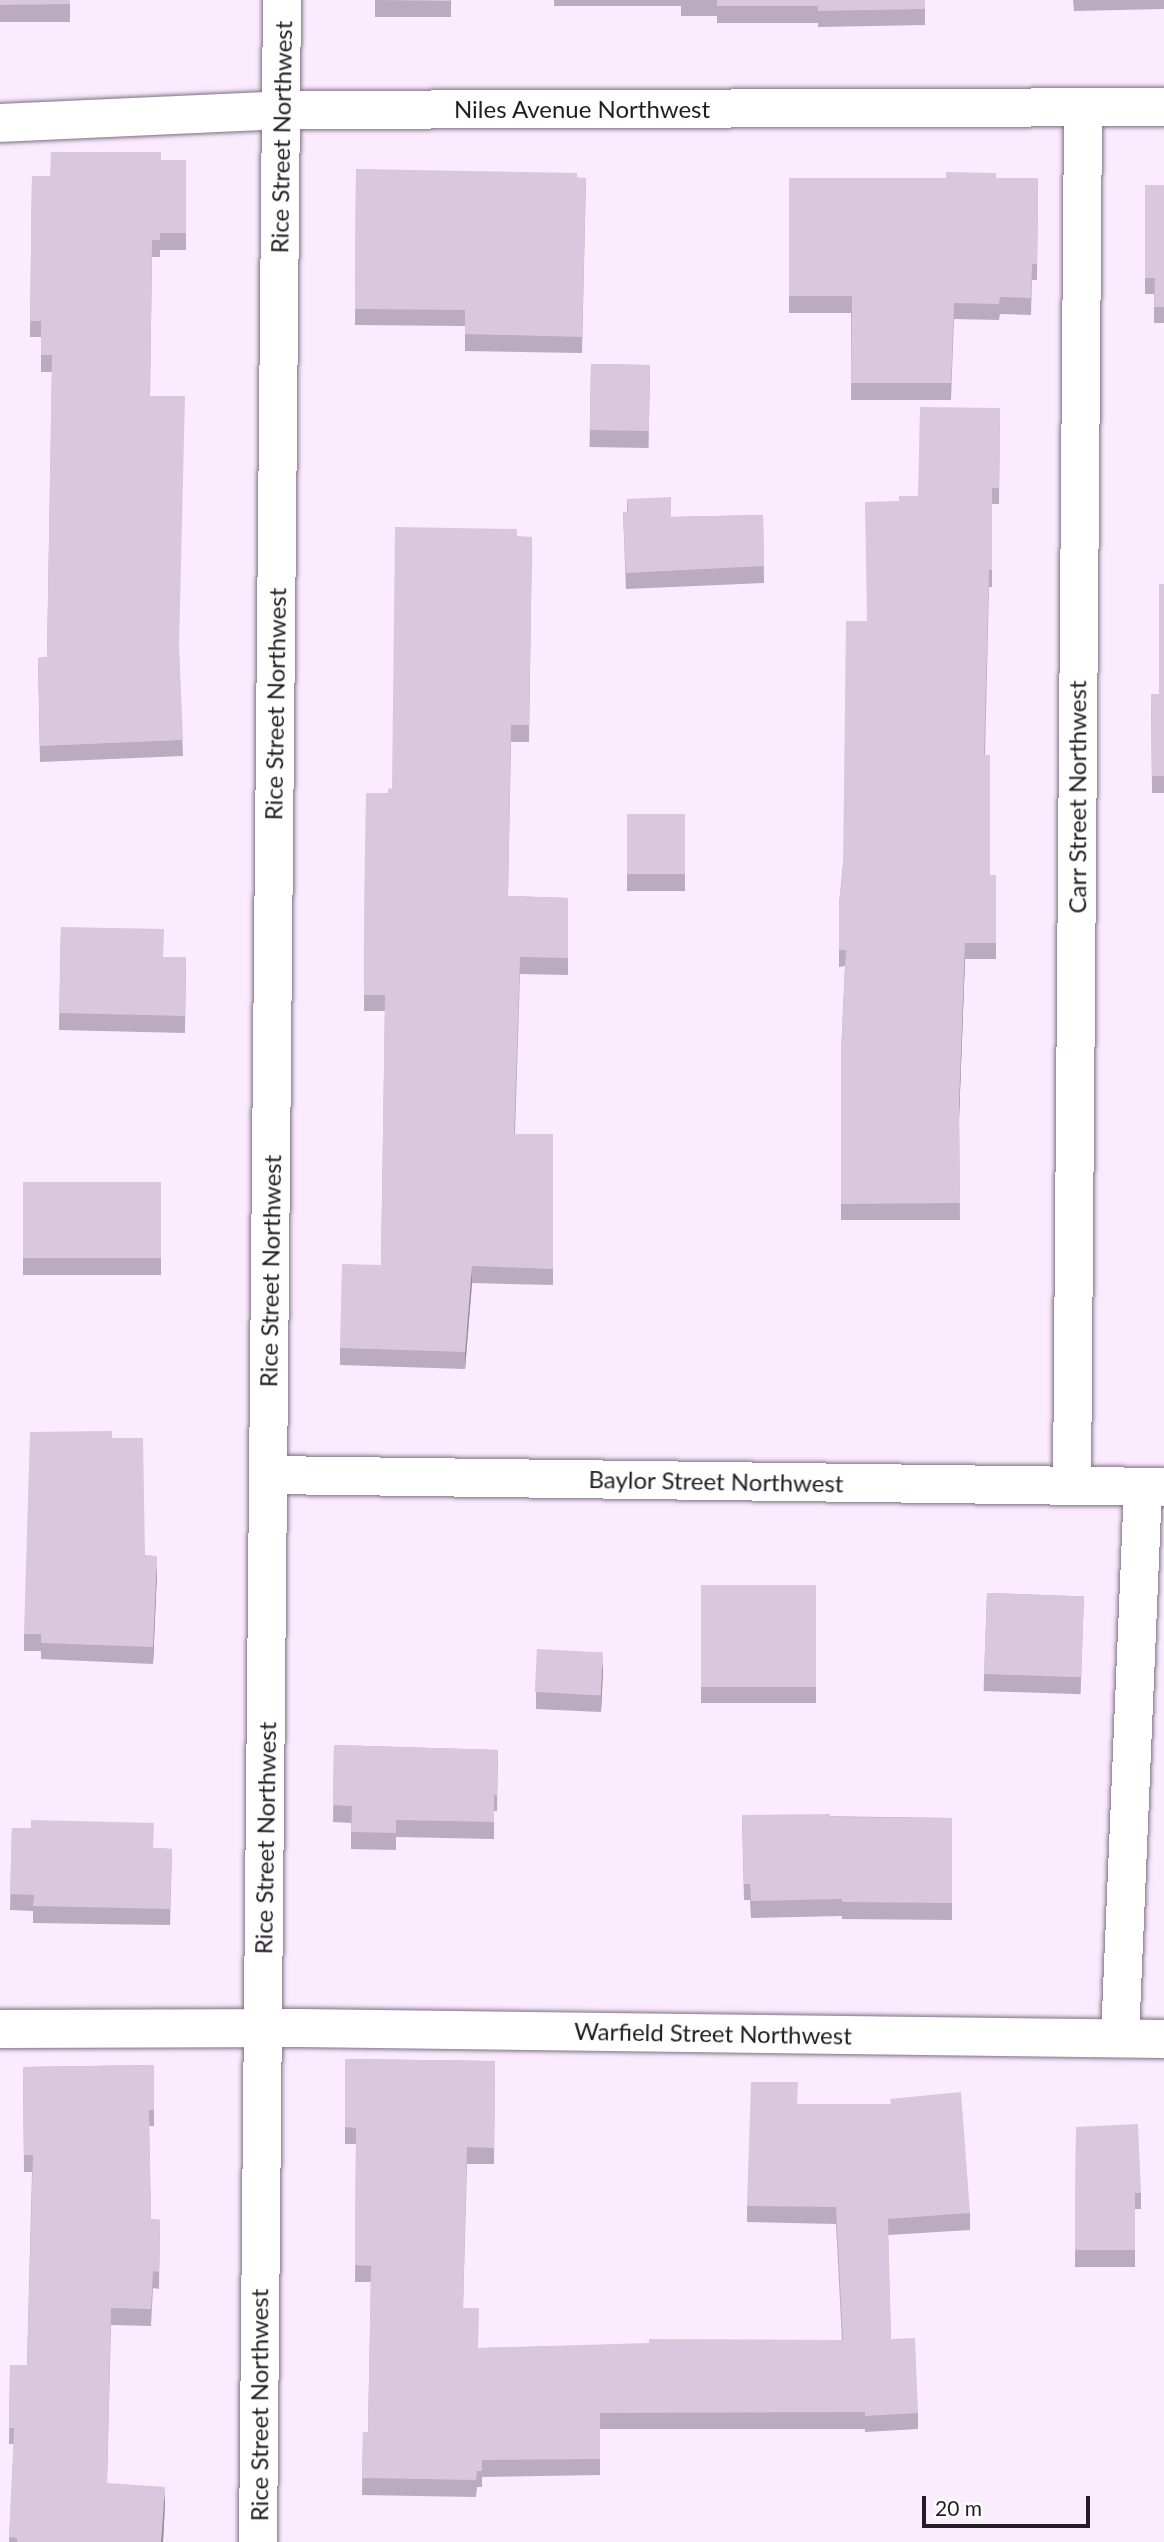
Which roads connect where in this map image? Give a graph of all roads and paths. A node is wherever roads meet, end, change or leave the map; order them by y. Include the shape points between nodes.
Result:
1 (282, 0) edge
2 (1164, 107) edge
3 (1083, 108) junction
4 (281, 110) junction
5 (0, 123) edge
6 (268, 1475) junction
7 (1072, 1486) junction
8 (1153, 1487) edge
9 (263, 2028) junction
10 (0, 2029) edge
11 (1120, 2038) junction
12 (1164, 2039) edge
13 (258, 2542) edge

1 - 4 street, Rice Street Northwest
2 - 3 street, Niles Avenue Northwest
3 - 4 street, Niles Avenue Northwest
3 - 7 street, Carr Street Northwest
4 - 5 street, Niles Avenue Northwest
4 - 6 street, Rice Street Northwest
6 - 7 street, Baylor Street Northwest
6 - 9 street, Rice Street Northwest
7 - 8 street, Baylor Street Northwest
8 - 11 street
9 - 10 street
9 - 11 street, Warfield Street Northwest
9 - 13 street, Rice Street Northwest
11 - 12 street, Warfield Street Northwest

